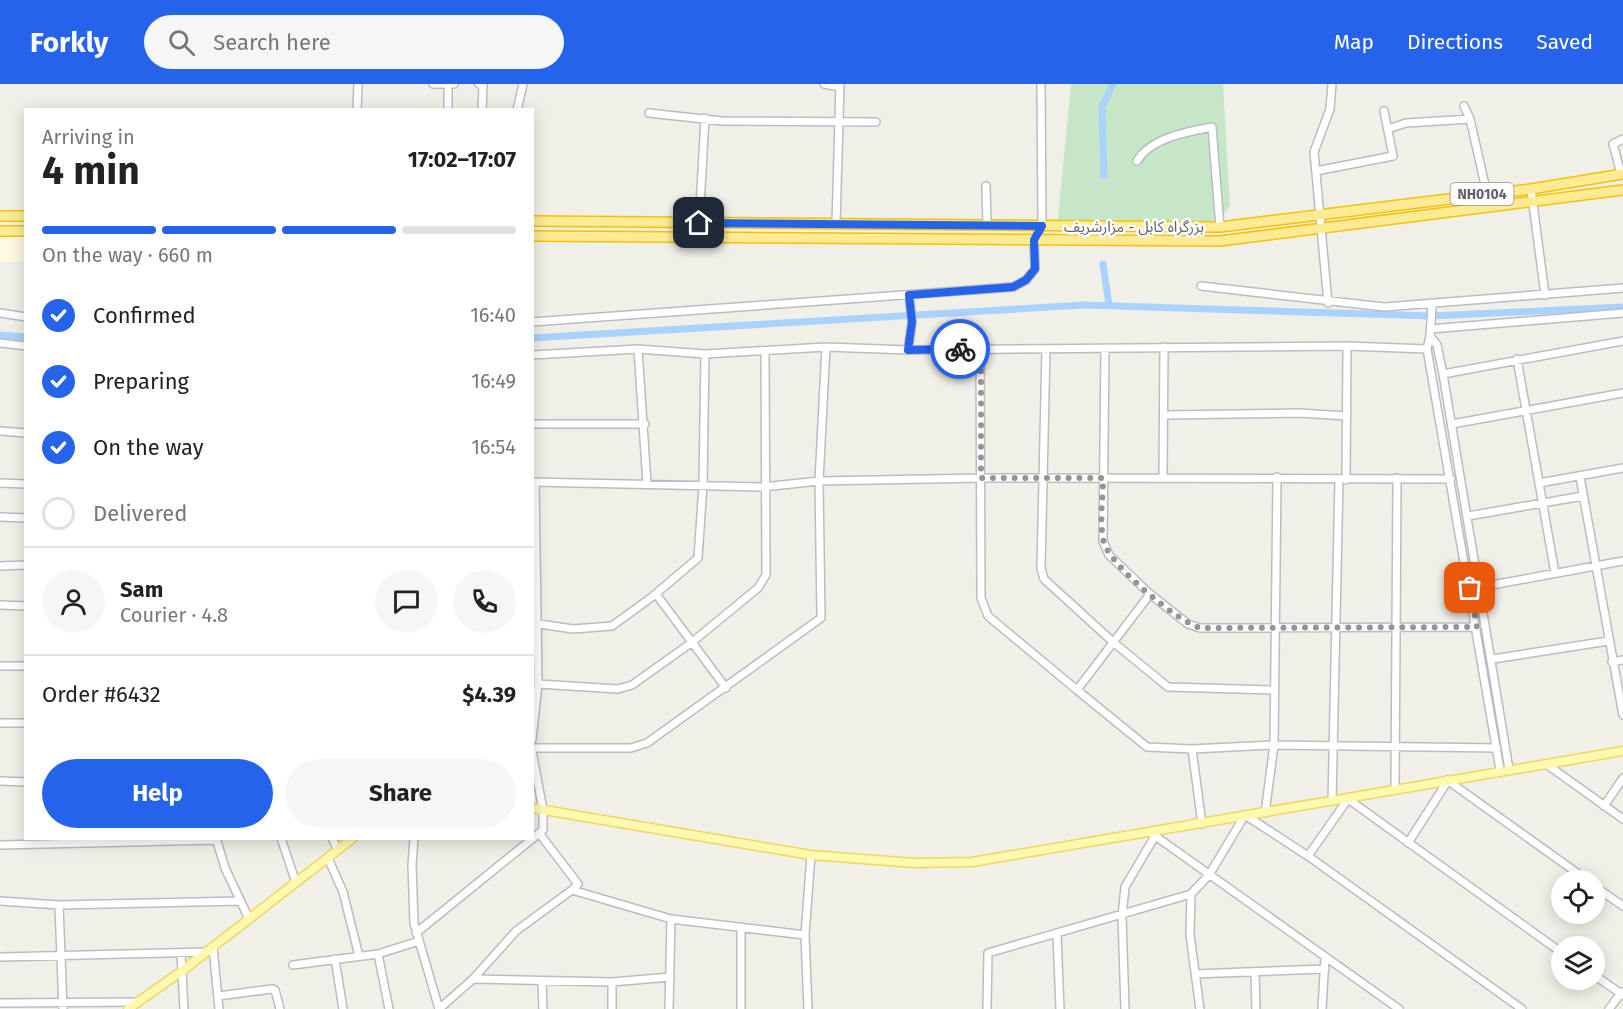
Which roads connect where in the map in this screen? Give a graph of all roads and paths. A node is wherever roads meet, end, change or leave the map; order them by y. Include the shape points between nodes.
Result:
1 (358, 84) edge
2 (433, 84) edge
3 (451, 84) edge
4 (479, 84) edge
5 (523, 84) edge
6 (824, 84) edge
7 (1041, 84) edge
8 (1332, 84) edge
9 (840, 85) edge
10 (1464, 106) dead end
11 (357, 108) edge
12 (448, 108) edge
13 (482, 108) edge
14 (517, 108) edge
15 (1384, 111) dead end
16 (649, 113) dead end
17 (705, 118) junction
18 (1470, 119) junction
19 (838, 120) junction
20 (876, 122) dead end
21 (1388, 129) junction
22 (1623, 140) edge
23 (1137, 161) dead end
24 (1316, 171) junction
25 (1622, 174) edge
26 (986, 186) dead end
27 (1531, 189) junction
28 (1623, 190) edge
29 (1488, 194) junction
30 (1532, 202) junction
31 (1490, 207) junction
32 (1321, 215) junction
33 (0, 216) edge
34 (24, 216) edge
35 (534, 221) edge
36 (699, 223) junction
37 (836, 224) junction
38 (987, 225) junction
39 (1042, 226) junction
40 (1220, 228) junction
41 (1322, 230) junction
42 (0, 231) edge
43 (24, 231) edge
44 (534, 236) edge
45 (1034, 240) junction
46 (1201, 286) dead end
47 (1623, 288) edge
48 (909, 295) junction
49 (1545, 295) junction
50 (1328, 303) junction
51 (1432, 308) junction
52 (0, 313) edge
53 (1623, 313) edge
54 (24, 317) edge
55 (534, 322) edge
56 (1431, 329) junction
57 (1623, 341) edge
58 (0, 343) edge
59 (24, 346) edge
60 (1347, 346) junction
61 (826, 347) junction
62 (1164, 347) junction
63 (1105, 348) junction
64 (639, 349) junction
65 (981, 349) junction
66 (1046, 349) junction
67 (1426, 349) junction
68 (908, 350) junction
69 (765, 352) junction
70 (705, 354) junction
71 (534, 355) edge
72 (1517, 359) junction
73 (1443, 374) junction
74 (1623, 393) edge
75 (1526, 410) junction
76 (1164, 415) junction
77 (1347, 416) junction
78 (534, 424) edge
79 (645, 424) junction
80 (1452, 424) junction
81 (0, 431) edge
82 (24, 433) edge
83 (1623, 468) edge
84 (1277, 477) junction
85 (1580, 477) junction
86 (981, 478) junction
87 (1043, 478) junction
88 (1103, 478) junction
89 (1163, 478) junction
90 (1397, 478) junction
91 (1450, 479) junction
92 (1342, 480) junction
93 (819, 481) junction
94 (534, 482) edge
95 (0, 483) edge
96 (1539, 483) junction
97 (24, 484) edge
98 (647, 484) junction
99 (703, 485) junction
100 (764, 487) junction
101 (1583, 496) junction
102 (1543, 503) junction
103 (1468, 516) junction
104 (0, 518) edge
105 (24, 518) edge
106 (1623, 561) edge
107 (24, 565) edge
108 (0, 566) edge
109 (1596, 566) junction
110 (1555, 573) junction
111 (1481, 586) junction
112 (656, 594) junction
113 (1150, 594) junction
114 (0, 605) edge
115 (24, 606) edge
116 (535, 623) edge
117 (1275, 626) junction
118 (1336, 626) junction
119 (1395, 626) junction
120 (1477, 627) junction
121 (1608, 641) junction
122 (1113, 642) junction
123 (691, 643) junction
124 (1493, 659) junction
125 (1623, 660) edge
126 (1612, 662) junction
127 (0, 666) edge
128 (24, 666) edge
129 (538, 684) junction
130 (726, 688) junction
131 (1077, 690) junction
132 (1273, 690) junction
133 (1623, 716) edge
134 (534, 721) edge
135 (0, 723) edge
136 (24, 723) edge
137 (1274, 745) junction
138 (1333, 747) junction
139 (1396, 748) junction
140 (1497, 748) junction
141 (534, 749) edge
142 (1192, 749) junction
143 (1623, 751) edge
144 (534, 760) edge
145 (1546, 764) junction
146 (1505, 770) junction
147 (1623, 778) edge
148 (0, 781) edge
149 (1447, 781) junction
150 (24, 782) edge
151 (1395, 790) junction
152 (1348, 799) junction
153 (1332, 801) junction
154 (1604, 806) junction
155 (534, 808) edge
156 (543, 810) junction
157 (1265, 813) junction
158 (1245, 815) junction
159 (1623, 819) edge
160 (1202, 824) junction
161 (539, 834) junction
162 (1153, 835) junction
163 (534, 838) edge
164 (157, 840) edge
165 (216, 840) edge
166 (282, 840) edge
167 (333, 840) edge
168 (350, 840) edge
169 (414, 840) edge
170 (532, 840) edge
171 (39, 842) edge
172 (1408, 843) junction
173 (0, 845) edge
174 (338, 850) junction
175 (811, 855) junction
176 (1308, 856) junction
177 (327, 858) junction
178 (1573, 870) edge
179 (1209, 875) junction
180 (296, 883) junction
181 (572, 890) junction
182 (1191, 894) junction
183 (1605, 894) edge
184 (0, 898) edge
185 (240, 901) junction
186 (59, 904) junction
187 (1623, 906) edge
188 (1122, 916) junction
189 (672, 919) junction
190 (249, 920) junction
191 (741, 928) junction
192 (416, 933) junction
193 (1057, 934) junction
194 (805, 935) junction
195 (418, 941) junction
196 (1551, 945) edge
197 (210, 950) junction
198 (181, 953) junction
199 (378, 954) junction
200 (359, 956) junction
201 (0, 957) edge
202 (61, 957) junction
203 (1325, 957) junction
204 (335, 959) junction
205 (293, 965) dead end
206 (1325, 969) junction
207 (182, 971) junction
208 (1255, 972) junction
209 (1195, 974) junction
210 (670, 977) junction
211 (472, 980) junction
212 (542, 982) junction
213 (612, 982) junction
214 (1605, 982) edge
215 (1622, 992) edge
216 (218, 996) junction
217 (136, 1002) junction
218 (0, 1003) edge
219 (63, 1006) edge
220 (128, 1009) edge
221 (184, 1009) edge
222 (219, 1009) edge
223 (280, 1009) edge
224 (344, 1009) edge
225 (389, 1009) edge
226 (543, 1009) edge
227 (612, 1009) edge
228 (669, 1009) edge
229 (741, 1009) edge
230 (808, 1009) edge
231 (987, 1009) edge
232 (1060, 1009) edge
233 (1125, 1009) edge
234 (1200, 1009) edge
235 (1256, 1009) edge
236 (1322, 1009) edge
237 (1398, 1009) edge
238 (1522, 1009) edge
239 (1609, 1009) edge

1 - 11 street
2 - 3 street
3 - 12 street
4 - 13 street via 483,85
5 - 14 street
6 - 9 street
7 - 39 street
8 - 24 street via 1330,109 1314,152
9 - 19 street
10 - 18 street
15 - 21 street
16 - 17 street
17 - 19 street
17 - 36 street
18 - 21 street via 1406,123
18 - 29 street
19 - 20 street
19 - 37 street
21 - 24 street via 1393,156
22 - 25 street via 1613,144
23 - 40 street via 1143,151 1180,133 1212,127
24 - 32 street
25 - 27 highway, بزرگراه کابل - مزارشریف / NH0104
26 - 38 street
27 - 29 highway, بزرگراه کابل - مزارشریف / NH0104
27 - 30 street
28 - 30 highway, بزرگراه کابل - مزارشریف / NH0104
29 - 31 street
29 - 32 highway, بزرگراه کابل - مزارشریف / NH0104
30 - 31 highway, بزرگراه کابل - مزارشریف / NH0104
30 - 49 street
31 - 41 highway, بزرگراه کابل - مزارشریف / NH0104
32 - 40 highway, بزرگراه کابل - مزارشریف / NH0104
32 - 41 street
33 - 34 highway
35 - 36 highway, بزرگراه کابل - مزارشریف / NH0104
36 - 37 highway, بزرگراه کابل - مزارشریف / NH0104
37 - 38 highway, بزرگراه کابل - مزارشریف / NH0104
38 - 39 highway, بزرگراه کابل - مزارشریف / NH0104
39 - 40 highway, بزرگراه کابل - مزارشریف / NH0104
39 - 45 street
41 - 45 highway, بزرگراه کابل - مزارشریف / NH0104 via 1220,241
41 - 50 street
42 - 43 highway
44 - 45 highway, بزرگراه کابل - مزارشریف / NH0104
45 - 48 street via 1035,269 1013,287
46 - 50 street
47 - 49 street
48 - 55 street
48 - 68 street via 912,322
49 - 51 street
50 - 51 street
51 - 56 street
52 - 54 street
53 - 56 street
56 - 67 street
56 - 73 street
57 - 72 street
58 - 59 street
60 - 62 street
60 - 67 street
60 - 77 street
61 - 68 street
61 - 69 street
61 - 93 street
62 - 63 street
62 - 76 street
63 - 66 street
63 - 88 street
64 - 70 street
64 - 71 street
64 - 79 street
65 - 66 street
65 - 68 street
65 - 86 street
66 - 87 street
67 - 91 street
69 - 70 street
69 - 100 street
70 - 99 street
72 - 73 street
72 - 75 street
73 - 80 street
74 - 75 street
75 - 80 street
75 - 96 street
76 - 77 street
76 - 89 street
77 - 92 street
78 - 79 street
79 - 98 street
80 - 103 street
81 - 82 street
83 - 85 street
84 - 89 street
84 - 92 street
84 - 117 street
85 - 96 street
85 - 101 street
86 - 87 street
86 - 93 street
86 - 131 street via 981,598 988,616
87 - 88 street
87 - 122 street via 1044,579
88 - 89 street
88 - 113 street via 1103,541 1109,555
90 - 91 street
90 - 92 street
90 - 119 street
91 - 120 street
92 - 118 street
93 - 100 street
93 - 130 street via 821,618
94 - 98 street
94 - 116 street
95 - 97 street
96 - 102 street
98 - 99 street
99 - 100 street
99 - 112 street via 698,558
100 - 123 street via 766,574 758,588
101 - 102 street
101 - 109 street
102 - 103 street
102 - 110 street
103 - 111 street
104 - 105 street
106 - 109 street
107 - 108 street
109 - 110 street
109 - 121 street
110 - 111 street
111 - 124 street
112 - 116 street via 612,626 573,629
112 - 123 street
113 - 117 street via 1188,624 1200,628
113 - 122 street
114 - 115 street
116 - 129 street
117 - 118 street
117 - 132 street
118 - 119 street
118 - 138 street
119 - 120 street
119 - 139 street
120 - 140 street
121 - 124 street
121 - 126 street
122 - 131 street
122 - 132 street via 1168,687
123 - 129 street via 632,685 618,689
123 - 130 street
124 - 146 street
125 - 126 street
126 - 133 street
127 - 128 street
129 - 134 street
130 - 141 street via 647,743 632,748
131 - 142 street via 1147,747
132 - 137 street
135 - 136 street
137 - 138 street
137 - 142 street
137 - 157 street
138 - 139 street
138 - 153 street
139 - 140 street
139 - 151 street
140 - 146 street
142 - 160 street
143 - 145 main road
144 - 156 street
145 - 146 main road
145 - 154 street
146 - 149 main road
147 - 154 street
148 - 150 street
149 - 151 main road
149 - 172 street
149 - 178 street
151 - 152 main road
152 - 153 main road
152 - 172 street
152 - 176 street
153 - 157 main road
154 - 159 street
155 - 156 main road
156 - 161 street via 543,830
156 - 175 main road
157 - 158 main road
158 - 160 main road
158 - 176 street
158 - 179 street
160 - 162 main road
161 - 163 street
161 - 181 street via 578,884
162 - 175 main road via 972,862 914,863
162 - 179 street
162 - 188 street via 1125,888
164 - 171 street
165 - 185 street
166 - 180 street
167 - 174 street
168 - 174 main road
169 - 192 street
170 - 192 street
171 - 173 street
172 - 196 street
174 - 177 main road
175 - 194 street
176 - 238 street
177 - 180 main road
177 - 200 street via 343,892
179 - 182 street
179 - 203 street
180 - 190 main road
181 - 189 street
181 - 211 street via 516,931
182 - 188 street
182 - 209 street
183 - 187 street
184 - 186 street
185 - 186 street
185 - 190 street
186 - 202 street
188 - 193 street
188 - 233 street
189 - 191 street
189 - 210 street
190 - 197 main road
191 - 194 street
191 - 229 street
192 - 195 street
193 - 231 street via 988,954
193 - 232 street
194 - 230 street
195 - 199 street
195 - 211 street via 439,1009
197 - 198 street
197 - 207 main road
197 - 216 street
198 - 202 street
198 - 207 street
199 - 200 street
199 - 225 street
200 - 204 street
201 - 202 street
202 - 219 street
203 - 206 street
203 - 237 street
204 - 205 street
204 - 224 street
206 - 208 street
206 - 236 street
207 - 217 main road
207 - 221 street
208 - 209 street
208 - 235 street
209 - 234 street
210 - 213 street
210 - 228 street
211 - 212 street
212 - 213 street
212 - 226 street
213 - 227 street
214 - 215 street
215 - 239 street
216 - 222 street
216 - 223 street via 272,988
217 - 219 street
217 - 220 main road
218 - 219 street

